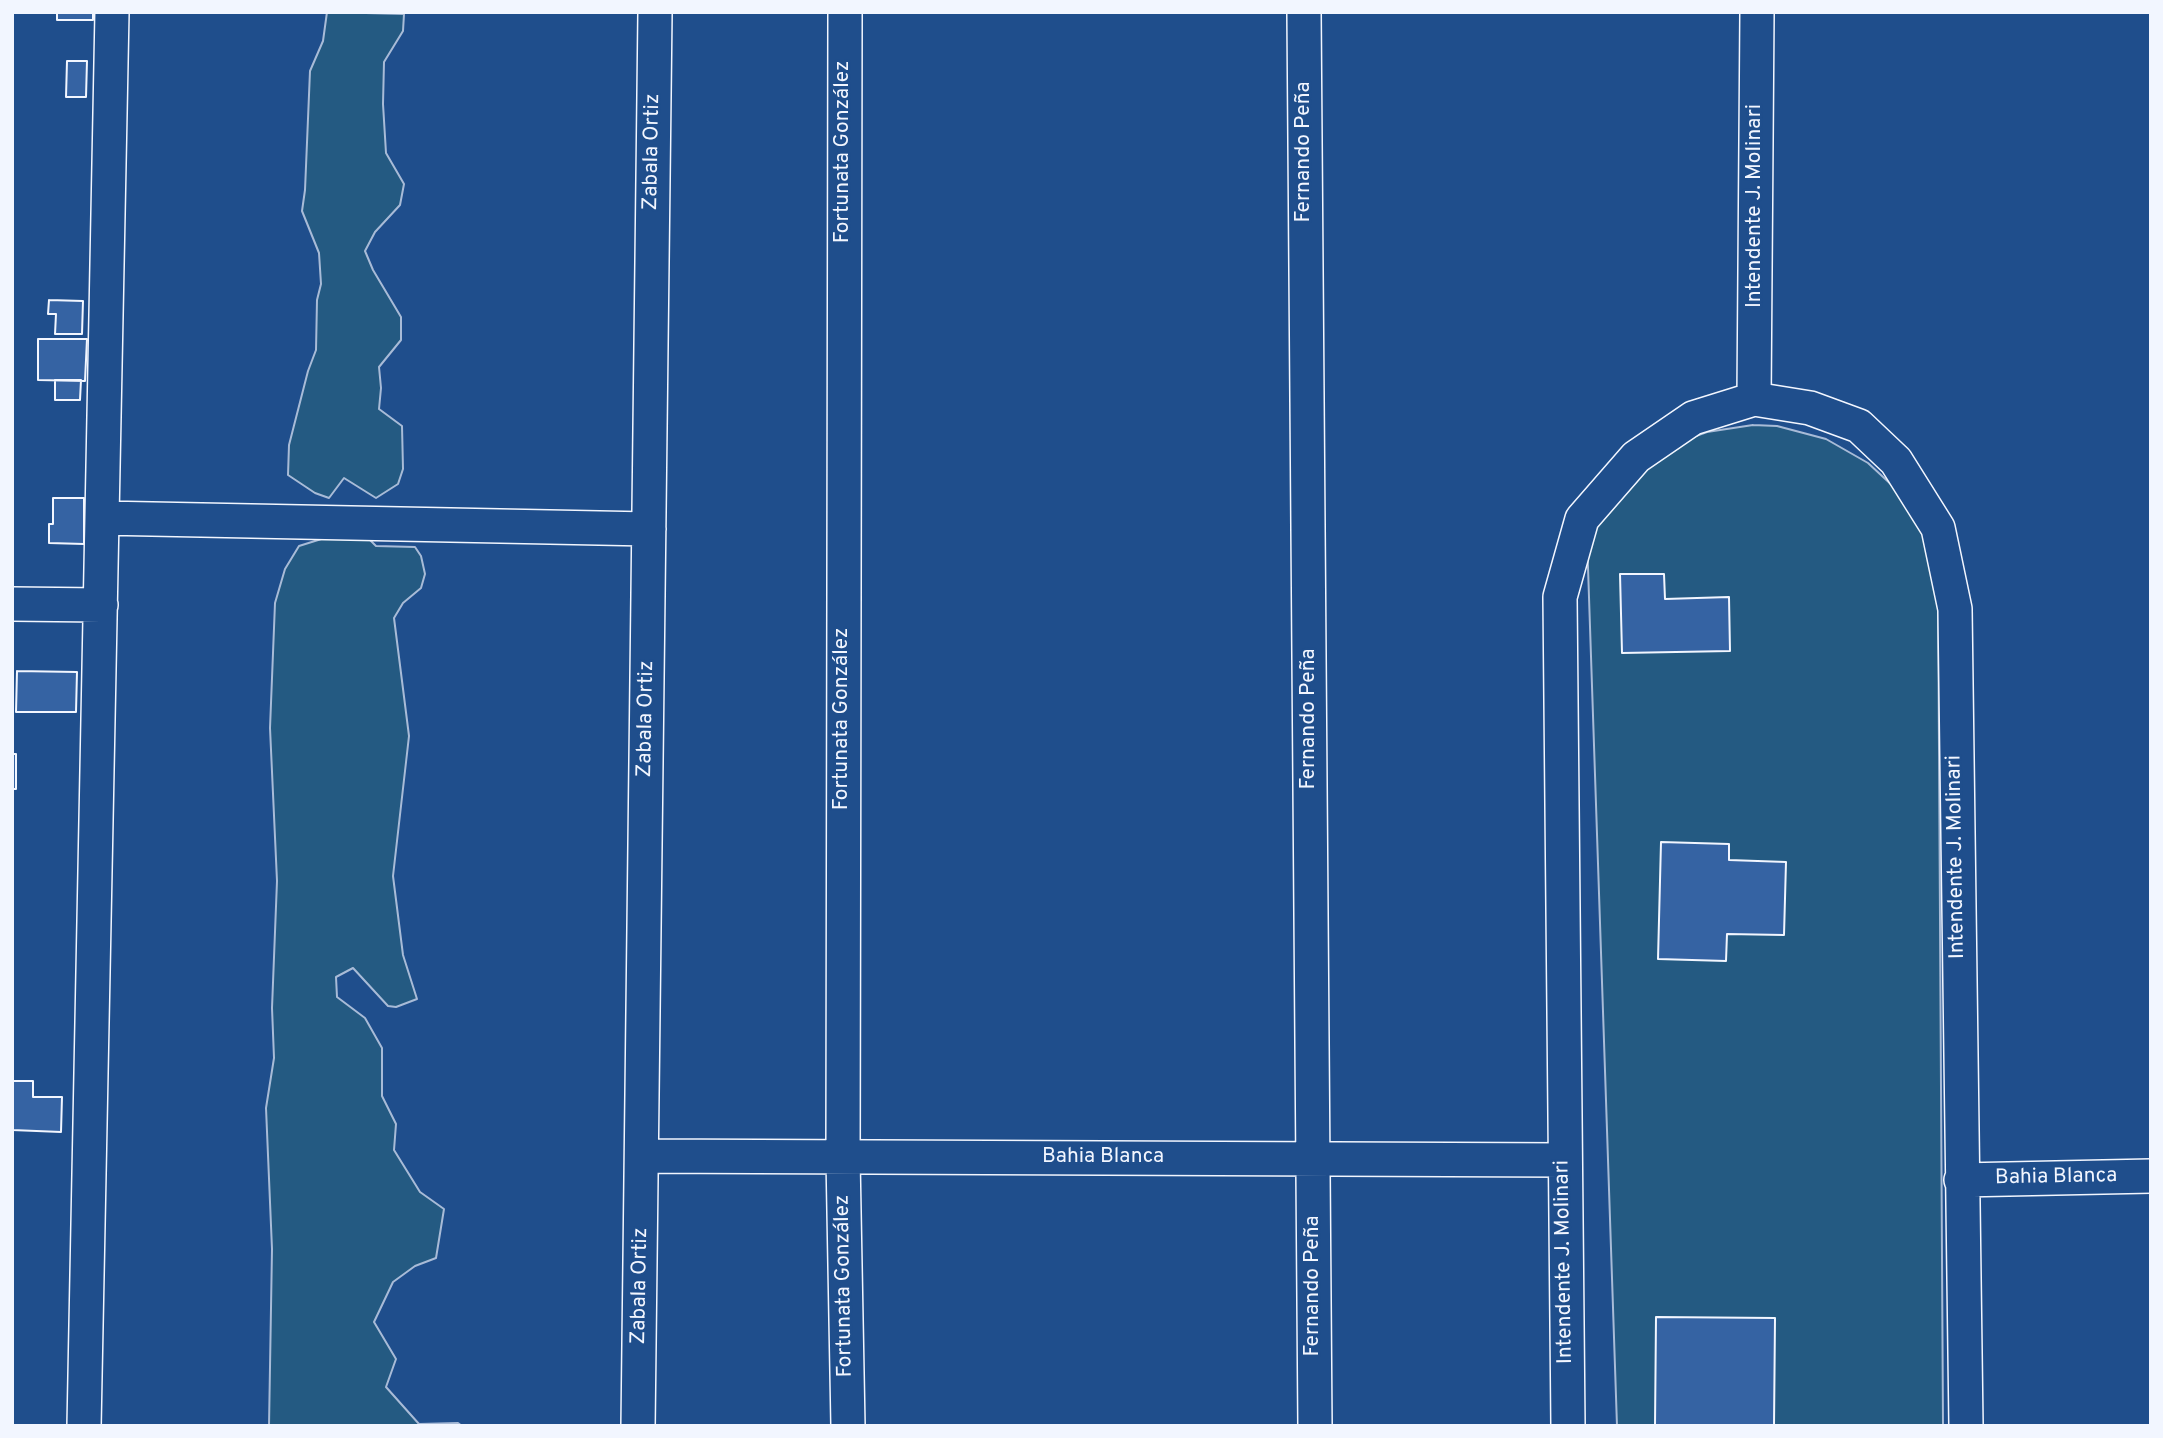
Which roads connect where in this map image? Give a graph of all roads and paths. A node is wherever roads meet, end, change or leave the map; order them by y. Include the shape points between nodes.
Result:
1 (112, 12) edge
2 (655, 12) edge
3 (845, 12) edge
4 (1304, 12) edge
5 (1757, 12) edge
6 (1754, 399) junction
7 (103, 518) junction
8 (649, 529) junction
9 (12, 604) edge
10 (101, 605) junction
11 (643, 1156) junction
12 (843, 1158) junction
13 (1314, 1159) junction
14 (1564, 1160) junction
15 (2151, 1176) edge
16 (1961, 1180) junction
17 (84, 1426) edge
18 (638, 1426) edge
19 (848, 1426) edge
20 (1315, 1426) edge
21 (1567, 1426) edge
22 (1966, 1426) edge

1 - 7 street
2 - 8 street, Zabala Ortiz
3 - 12 street, Fortunata González
4 - 13 street, Fernando Peña
5 - 6 street, Intendente J. Molinari
6 - 14 street, Intendente J. Molinari via 1693,418 1636,457 1582,519 1560,597
6 - 16 street, Intendente J. Molinari via 1810,408 1860,426 1896,461 1938,528 1955,609
7 - 8 street
7 - 10 street
8 - 11 street, Zabala Ortiz
9 - 10 street
10 - 17 street
11 - 12 street, Bahia Blanca
11 - 18 street, Zabala Ortiz
12 - 13 street, Bahia Blanca
12 - 19 street, Fortunata González
13 - 14 street, Bahia Blanca
13 - 20 street, Fernando Peña
14 - 21 street, Intendente J. Molinari
15 - 16 street, Bahia Blanca
16 - 22 street, Intendente J. Molinari

